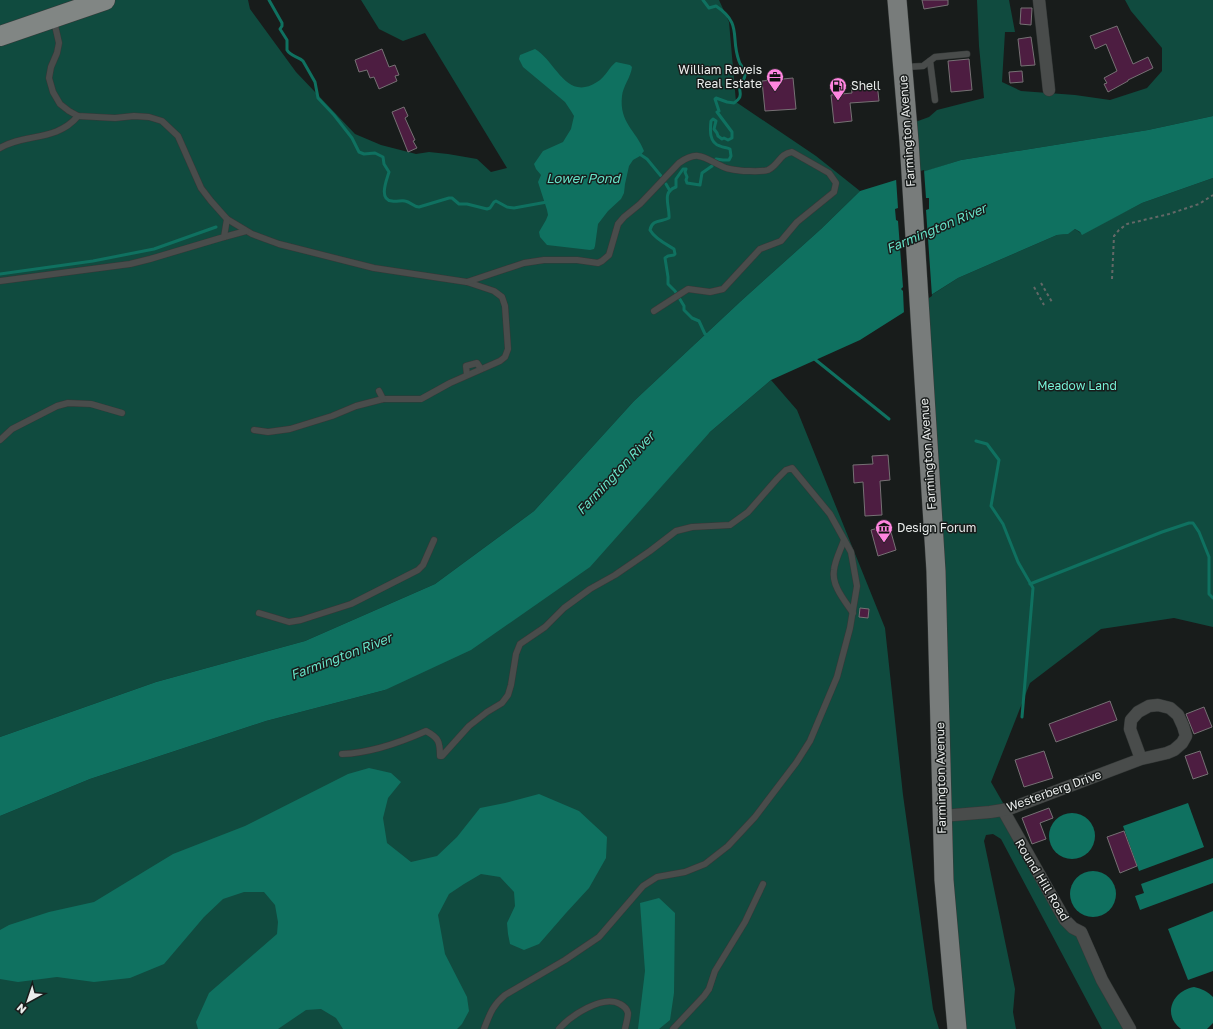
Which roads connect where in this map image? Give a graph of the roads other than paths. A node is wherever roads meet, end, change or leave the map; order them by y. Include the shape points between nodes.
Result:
1 (105, 0) edge
2 (897, 0) edge
3 (1039, 0) edge
4 (54, 18) junction
5 (0, 36) edge
6 (967, 54) dead end
7 (930, 61) junction
8 (903, 67) junction
9 (1049, 90) dead end
10 (936, 100) dead end
11 (78, 116) junction
12 (0, 148) edge
13 (227, 219) junction
14 (246, 231) junction
15 (224, 237) junction
16 (0, 282) edge
17 (467, 282) junction
18 (654, 311) dead end
19 (472, 364) junction
20 (481, 369) junction
21 (474, 372) junction
22 (467, 375) junction
23 (379, 391) dead end
24 (430, 395) junction
25 (383, 399) junction
26 (422, 405) dead end
27 (122, 413) dead end
28 (254, 430) dead end
29 (0, 440) edge
30 (434, 540) dead end
31 (844, 540) junction
32 (259, 613) dead end
33 (852, 613) junction
34 (342, 754) dead end
35 (1141, 759) junction
36 (1003, 810) junction
37 (942, 816) junction
38 (763, 884) dead end
39 (484, 1029) edge
40 (560, 1029) edge
41 (625, 1029) edge
42 (673, 1029) edge
43 (957, 1029) edge
44 (1130, 1029) edge

1 - 4 highway
2 - 8 main road, Farmington Avenue
3 - 9 street
4 - 5 highway
4 - 11 lane via 59,43 49,78 60,104
6 - 7 lane via 935,57
7 - 8 lane via 923,66
7 - 10 lane
8 - 37 main road, Farmington Avenue via 936,571
11 - 12 lane via 68,127
11 - 13 lane via 134,116 162,121 178,136 201,188
13 - 14 lane
13 - 15 lane
14 - 15 lane
14 - 17 lane via 279,244 374,268
15 - 16 lane via 130,264
17 - 18 lane via 524,263 544,260 577,260 598,264 609,255 618,224 624,217 679,163 693,155 702,155 727,168 763,171 771,168 783,155 792,152 829,173 836,183 834,192 797,222 781,241 760,249 723,289 710,292 688,289
17 - 20 lane via 494,291 502,297 505,306 508,349 505,357
19 - 20 lane via 477,362
19 - 21 lane
19 - 22 lane via 466,366
20 - 21 lane
21 - 22 lane
22 - 24 lane
23 - 25 lane
24 - 25 lane via 421,400
24 - 26 lane
25 - 28 lane via 290,429 268,432
27 - 29 lane via 91,404 68,403 12,429
30 - 32 lane via 423,565 418,570 351,604 289,622
31 - 33 lane via 851,552 857,586
31 - 33 lane via 834,570 834,581
31 - 34 lane via 830,514 797,472 792,468 786,470 748,512 730,525 692,526 676,531 615,575 580,596 545,627 520,644 516,654 512,685 502,703 469,726 442,756 435,736 426,731 373,750 358,754
33 - 39 lane via 837,677 810,741 755,817 728,846 705,864 685,872 657,877 644,886 599,937 497,1002
35 - 35 street, Westerberg Drive via 1169,752 1185,739 1180,719 1170,708 1149,706 1133,717 1130,729
35 - 36 street, Westerberg Drive
36 - 37 street, Westerberg Drive
36 - 44 street, Round Hill Road via 1065,920 1082,932 1102,980
37 - 43 main road, Farmington Avenue via 944,880
38 - 42 lane via 715,972 709,989
40 - 41 lane via 580,1012 594,1004 609,1001 624,1006 628,1013

